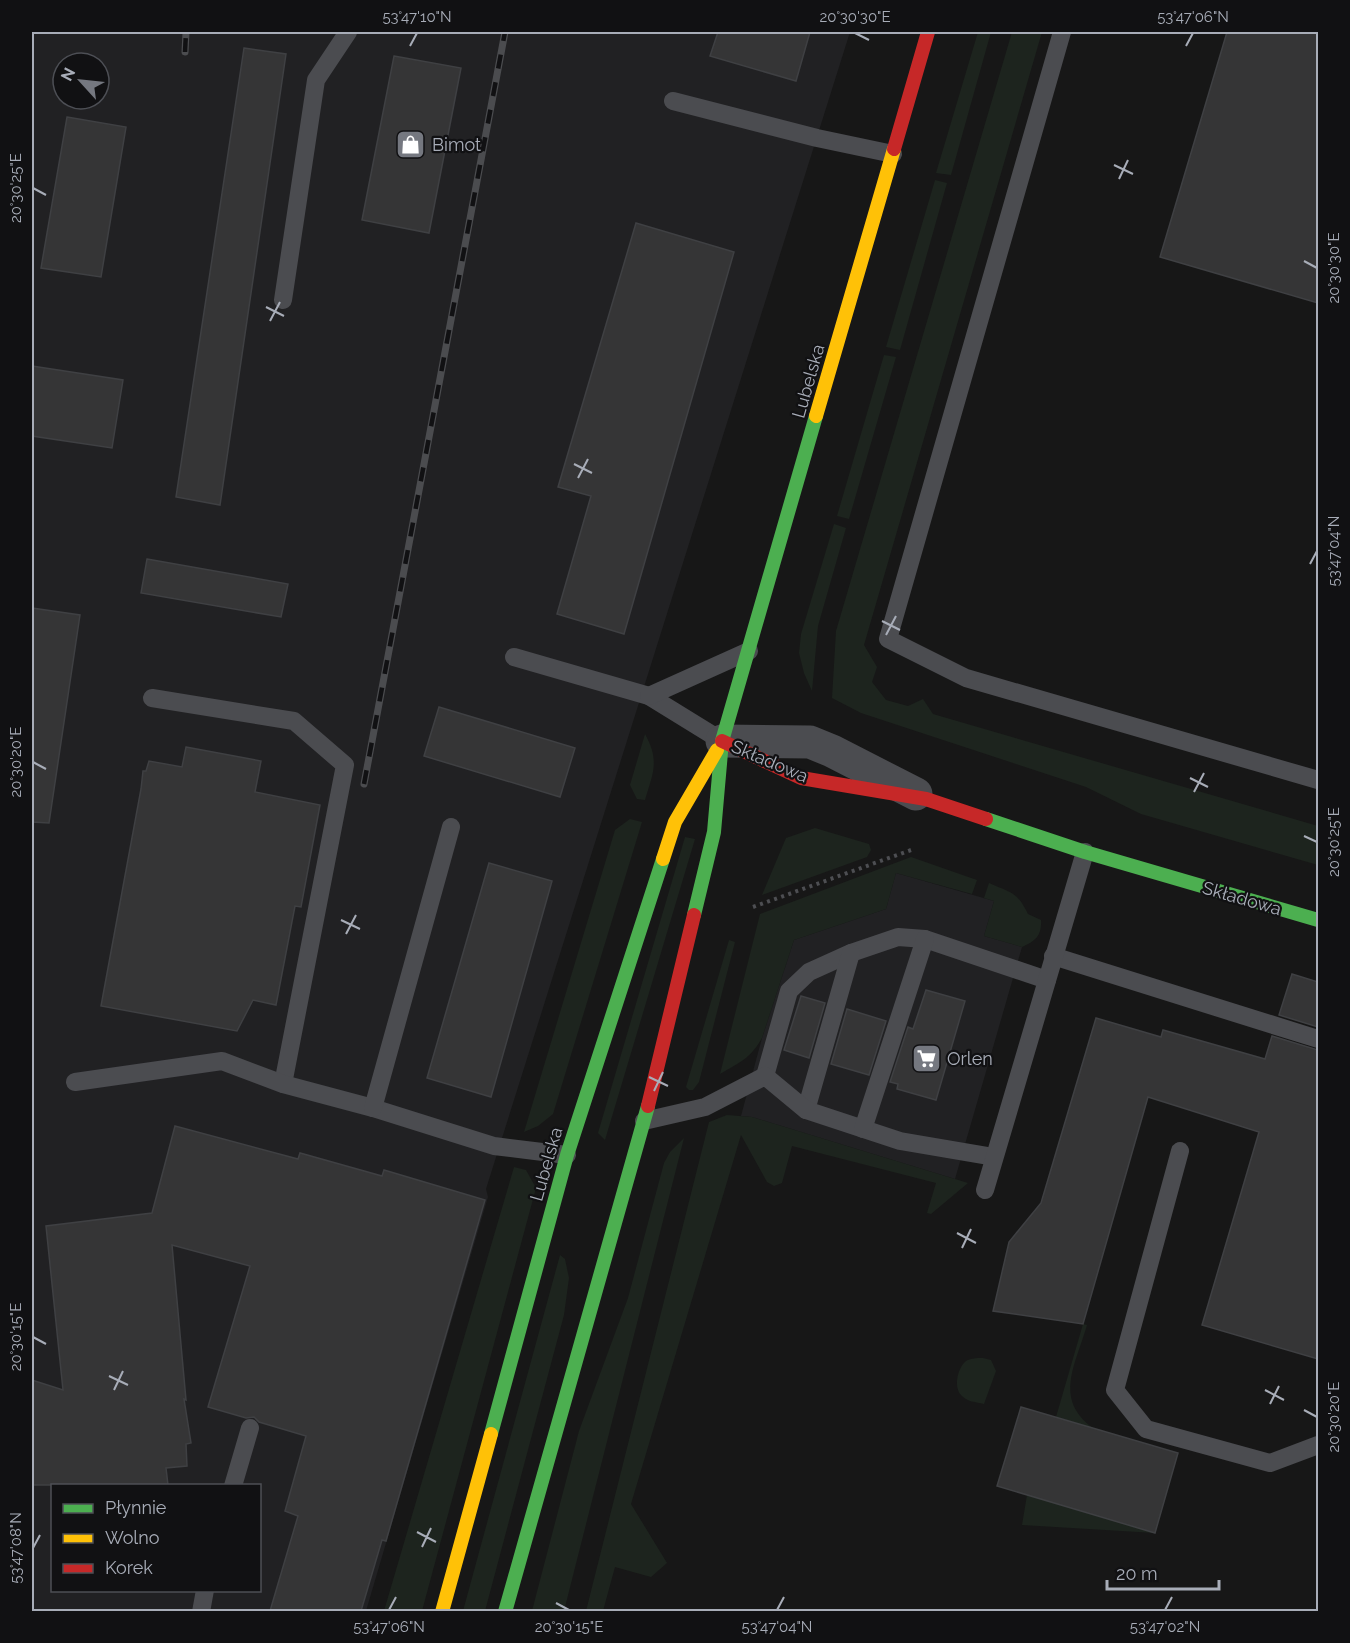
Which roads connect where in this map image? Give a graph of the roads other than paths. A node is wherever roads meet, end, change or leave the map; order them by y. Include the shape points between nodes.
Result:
1 (348, 32) edge
2 (928, 32) edge
3 (1062, 32) edge
4 (673, 101) dead end
5 (893, 154) junction
6 (283, 300) dead end
7 (748, 651) junction
8 (514, 657) dead end
9 (649, 696) junction
10 (152, 698) dead end
11 (722, 741) junction
12 (1318, 780) edge
13 (926, 799) joint
14 (451, 827) dead end
15 (1085, 852) junction
16 (1318, 920) edge
17 (925, 939) junction
18 (851, 953) junction
19 (1053, 956) junction
20 (1047, 980) junction
21 (1318, 1039) edge
22 (765, 1076) junction
23 (75, 1082) dead end
24 (283, 1084) junction
25 (373, 1108) junction
26 (806, 1110) junction
27 (644, 1121) junction
28 (863, 1130) junction
29 (1180, 1151) dead end
30 (567, 1155) junction
31 (994, 1157) junction
32 (985, 1190) dead end
33 (250, 1428) dead end
34 (1318, 1445) edge
35 (233, 1484) edge
36 (205, 1592) edge
37 (201, 1611) edge
38 (442, 1611) edge
39 (505, 1611) edge

1 - 6 lane via 316,80
2 - 5 street, Lubelska
3 - 12 lane via 888,639 966,678
4 - 5 lane
5 - 7 street, Lubelska
7 - 9 lane
7 - 11 street, Lubelska
8 - 9 lane
9 - 11 lane
10 - 24 lane via 294,721 345,765
11 - 13 street, Składowa via 810,742
11 - 27 street, Lubelska via 714,832
11 - 30 street, Lubelska via 675,822
13 - 15 street, Składowa
14 - 25 lane
15 - 16 street, Składowa
15 - 19 lane
17 - 18 lane via 898,937
17 - 20 lane
17 - 28 lane
18 - 22 lane via 809,972 789,991
18 - 26 lane
19 - 20 lane
19 - 21 lane
20 - 31 lane
22 - 26 lane
22 - 27 lane via 705,1107
23 - 24 lane via 222,1061
24 - 25 lane
25 - 30 lane via 494,1146
26 - 28 lane
27 - 39 street, Lubelska
28 - 31 lane via 900,1142
29 - 34 lane via 1115,1389 1146,1428 1270,1463
30 - 38 street, Lubelska
31 - 32 lane
33 - 35 lane
36 - 37 lane

